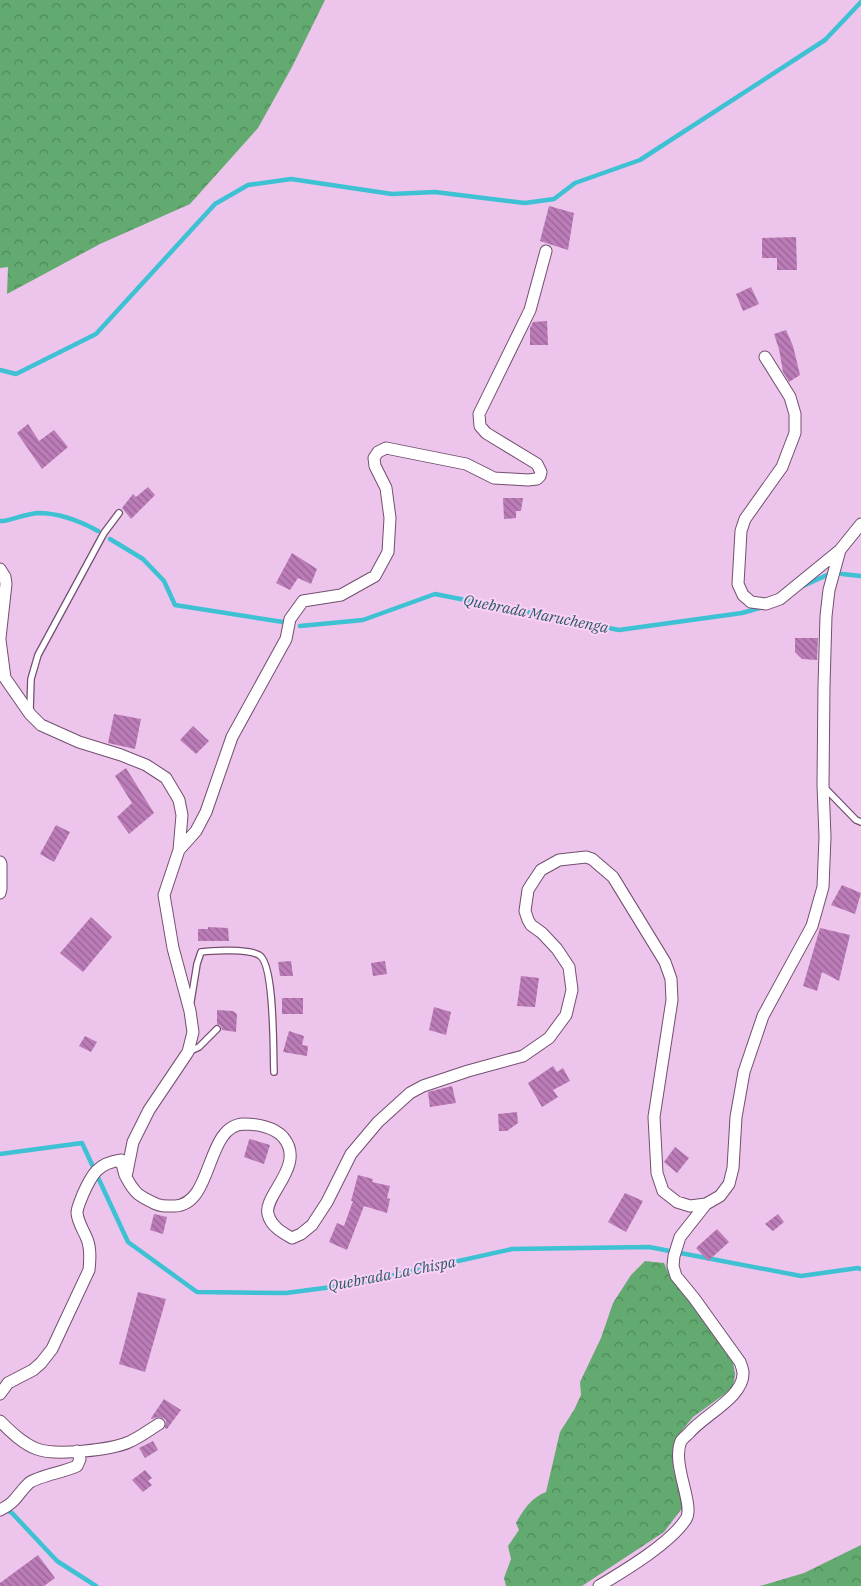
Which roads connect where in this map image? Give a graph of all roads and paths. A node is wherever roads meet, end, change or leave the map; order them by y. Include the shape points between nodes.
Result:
1 (546, 251) dead end
2 (765, 356) dead end
3 (119, 513) dead end
4 (861, 524) edge
5 (840, 550) junction
6 (0, 569) edge
7 (0, 639) edge
8 (30, 714) junction
9 (823, 785) junction
10 (861, 822) edge
11 (179, 850) junction
12 (0, 862) edge
13 (0, 894) edge
14 (190, 1011) junction
15 (217, 1029) dead end
16 (188, 1052) junction
17 (274, 1072) dead end
18 (126, 1178) junction
19 (706, 1204) junction
20 (0, 1394) edge
21 (0, 1421) edge
22 (159, 1424) dead end
23 (77, 1451) junction
24 (0, 1510) edge
25 (599, 1586) edge

1 - 11 street via 530,310 479,414 486,433 536,464 540,476 528,480 494,478 466,464 386,448 378,452 374,458 375,466 386,488 390,518 388,552 375,576 341,595 303,601 299,606 290,619 286,639 232,737 206,812 196,831
2 - 5 street via 790,397 795,414 795,433 782,467 745,518 741,531 738,584 751,602 766,604 780,599
3 - 8 lane via 104,533 38,655 30,679
4 - 5 street
5 - 9 street via 826,616
6 - 7 street via 6,584
7 - 8 street via 5,678
8 - 11 street via 41,724 79,742 146,765 166,778 179,800 182,815
9 - 10 lane
9 - 19 street via 823,886 812,926 763,1016 744,1072 729,1184 720,1196
11 - 14 street via 164,895 173,948
12 - 13 street
14 - 16 street via 193,1032
14 - 17 lane via 196,964 202,952 251,952 260,955 265,960 270,979
15 - 16 lane via 199,1047
16 - 18 street via 149,1110 133,1142
18 - 19 street via 134,1191 144,1198 162,1206 178,1206 190,1201 199,1190 214,1150 226,1134 242,1124 274,1129 286,1141 289,1156 288,1167 272,1198 268,1214 281,1232 292,1238 301,1234 312,1226 327,1202 351,1154 378,1122 410,1093 432,1083 523,1056 549,1038 566,1015 572,990 569,967 557,949 528,920 526,899 541,870 559,860 586,857 613,877 665,962 671,979 672,1000 654,1117 657,1172 664,1191 677,1202 690,1206
18 - 20 street via 121,1160 102,1166 89,1180 78,1213 88,1241 89,1270 52,1349 33,1370 8,1383
19 - 25 street via 680,1237 673,1266 676,1276 740,1362 743,1372 741,1384 736,1393 696,1424 681,1441 679,1459 689,1510 687,1519 669,1540
21 - 23 street via 35,1449 49,1453
22 - 23 street via 128,1443
23 - 24 street via 80,1459 77,1466 29,1483 13,1503

